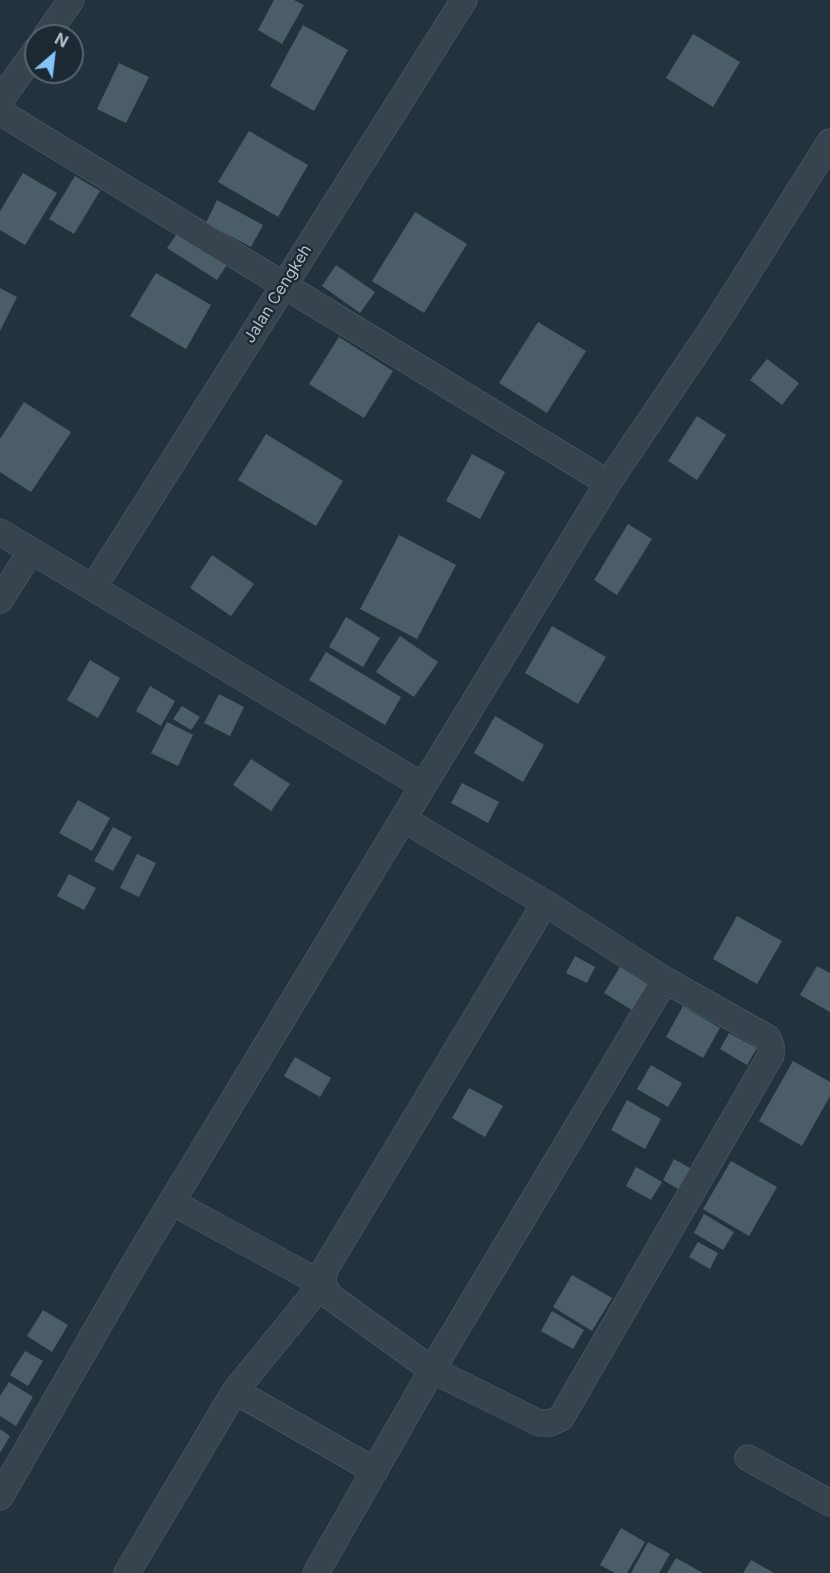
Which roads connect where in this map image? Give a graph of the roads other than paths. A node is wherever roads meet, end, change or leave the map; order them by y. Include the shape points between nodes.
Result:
1 (71, 0) edge
2 (464, 0) edge
3 (54, 24) edge
4 (24, 67) edge
5 (0, 101) edge
6 (0, 112) edge
7 (830, 142) edge
8 (283, 285) junction
9 (608, 483) junction
10 (0, 532) edge
11 (31, 551) junction
12 (93, 588) junction
13 (0, 600) edge
14 (423, 786) junction
15 (403, 819) junction
16 (545, 903) junction
17 (664, 980) junction
18 (172, 1202) junction
19 (322, 1284) junction
20 (432, 1370) junction
21 (235, 1391) junction
22 (748, 1458) dead end
23 (375, 1471) junction
24 (0, 1497) edge
25 (830, 1503) edge
26 (127, 1573) edge
27 (316, 1573) edge

1 - 3 street
2 - 8 street, Jalan Cengkeh
4 - 5 street
6 - 8 street
7 - 9 street via 718,320
8 - 9 street
8 - 12 street, Jalan Cengkeh
9 - 14 street
10 - 11 street
11 - 12 street
11 - 13 street
12 - 14 street
14 - 15 street
15 - 16 street
15 - 18 street
16 - 17 street
16 - 19 street via 325,1269
17 - 20 street
17 - 20 street via 768,1038 771,1055 561,1418 539,1423
18 - 19 street
18 - 24 street
19 - 20 street via 339,1303
19 - 21 street
20 - 23 street
21 - 23 street
21 - 26 street
22 - 25 street
23 - 27 street

